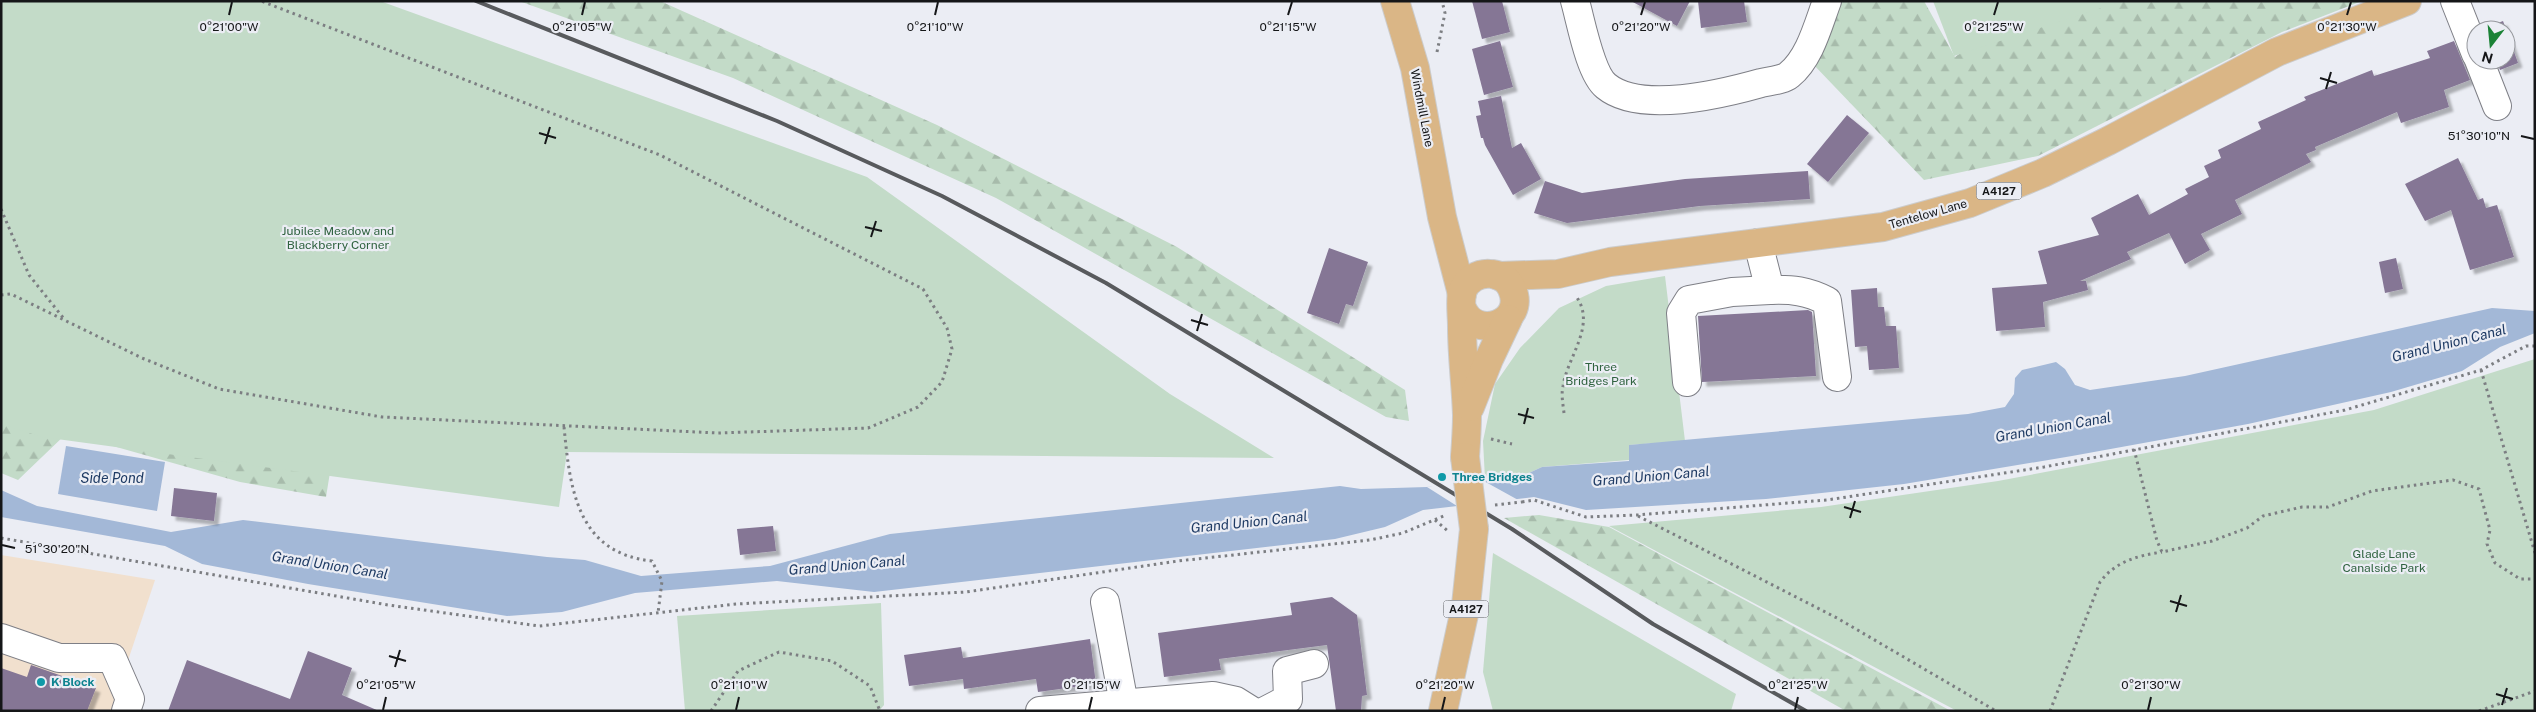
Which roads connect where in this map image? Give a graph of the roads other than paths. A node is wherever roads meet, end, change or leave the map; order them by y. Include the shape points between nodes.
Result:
1 (1395, 1) edge
2 (1576, 1) edge
3 (1827, 1) edge
4 (2407, 1) edge
5 (2455, 1) edge
6 (2466, 29) edge
7 (2482, 70) edge
8 (2497, 106) dead end
9 (1442, 217) junction
10 (1758, 243) junction
11 (1558, 274) junction
12 (1492, 275) junction
13 (1770, 290) junction
14 (1462, 300) junction
15 (1511, 311) junction
16 (1837, 377) dead end
17 (1687, 382) dead end
18 (1467, 416) junction
19 (1105, 602) dead end
20 (1, 638) edge
21 (1314, 664) dead end
22 (1450, 703) edge
23 (1124, 704) junction
24 (1057, 710) edge
25 (126, 711) edge
26 (1252, 711) edge
27 (1265, 711) edge

1 - 9 main road, Windmill Lane via 1415,68
2 - 3 street via 1590,59 1605,86 1624,95 1648,100 1685,100 1788,76 1802,60
4 - 10 main road, Tentelow Lane / A4127 via 2277,52 2043,173 1970,203 1883,227
5 - 6 street
7 - 8 street
9 - 12 main road, Windmill Lane
9 - 14 main road, Windmill Lane
10 - 11 main road, Tentelow Lane / A4127 via 1610,262
10 - 13 street
11 - 12 main road, Tentelow Lane / A4127
11 - 15 main road, Tentelow Lane / A4127
12 - 14 main road via 1471,279
12 - 15 main road via 1510,285
13 - 16 street via 1795,289 1827,301
13 - 17 street via 1732,292 1689,300 1681,313
14 - 15 main road, A4127 via 1470,320 1482,326 1496,326
14 - 18 main road, Windmill Lane / A4127
15 - 18 main road, Windmill Lane / A4127
18 - 22 main road, Windmill Lane / A4127, bridge via 1466,457 1474,529
19 - 23 street
20 - 25 street via 59,658 112,658 130,699
21 - 27 street via 1287,671 1288,699
23 - 24 street
23 - 26 street via 1214,696 1236,701

